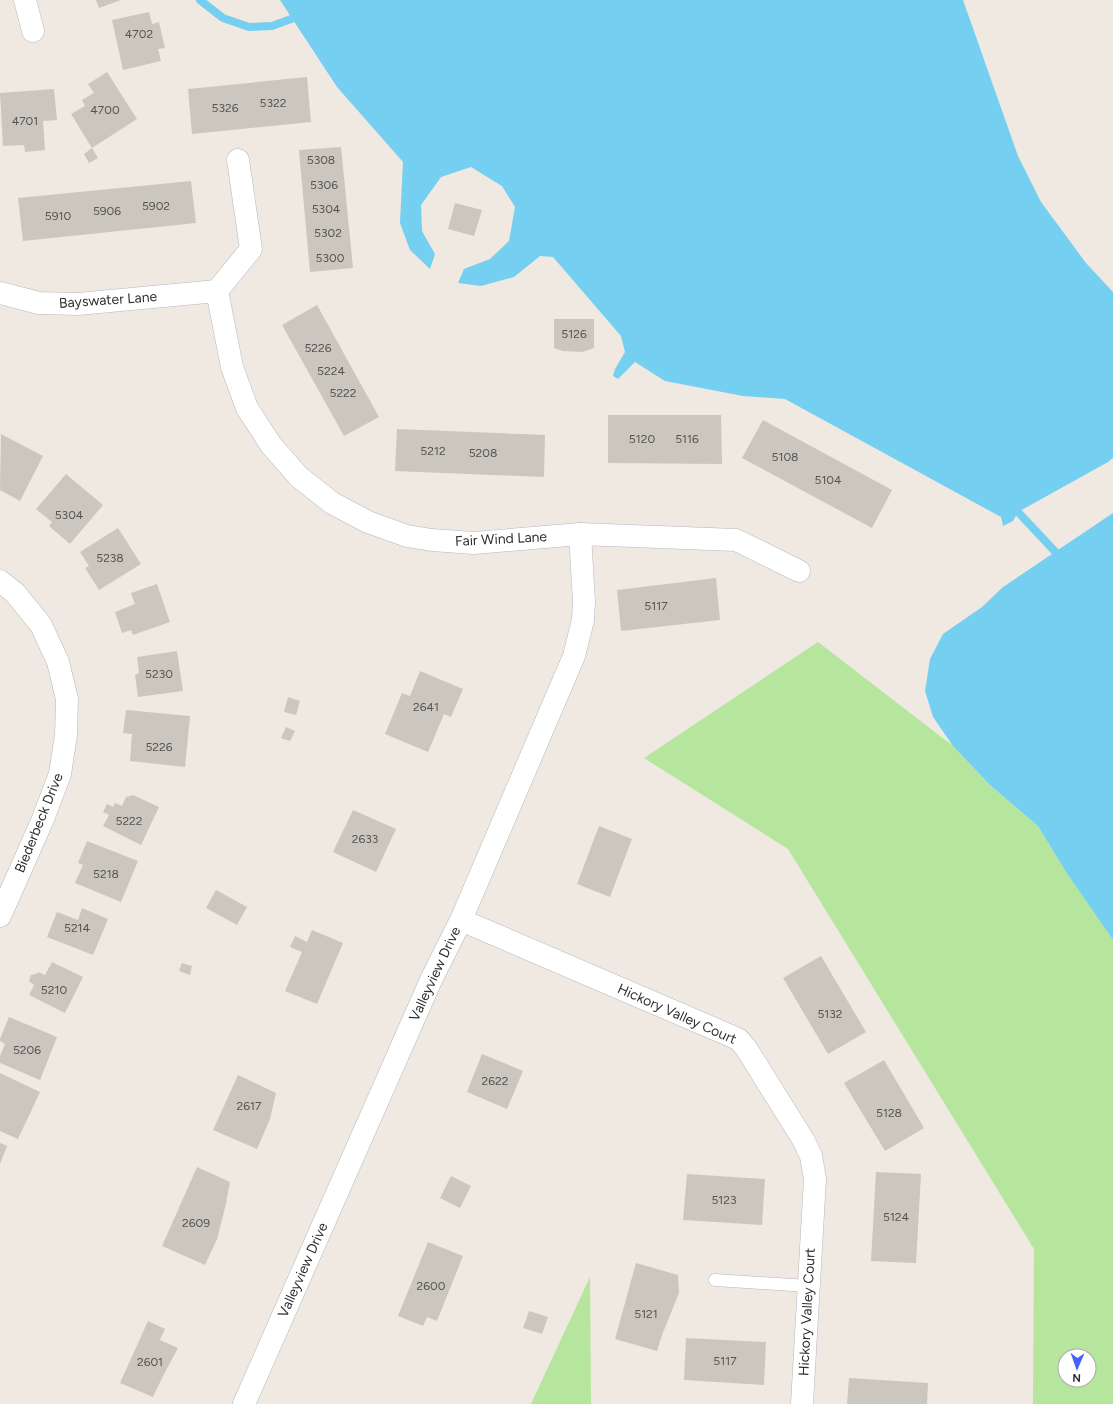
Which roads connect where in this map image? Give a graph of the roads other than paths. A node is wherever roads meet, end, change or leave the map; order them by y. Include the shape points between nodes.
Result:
1 (25, 0) edge
2 (33, 31) dead end
3 (238, 160) dead end
4 (217, 291) junction
5 (0, 293) edge
6 (580, 534) junction
7 (799, 571) dead end
8 (0, 581) edge
9 (0, 916) edge
10 (461, 920) junction
11 (715, 1280) dead end
12 (808, 1286) junction
13 (244, 1404) edge
14 (802, 1404) edge

1 - 2 street
3 - 4 street via 251,248
4 - 5 street, Bayswater Lane via 78,304 39,303
4 - 6 street, Fair Wind Lane via 232,367 247,408 271,445 299,477 332,503 368,522 407,536 432,540 474,543
6 - 7 street, Fair Wind Lane via 736,540
6 - 10 street, Valleyview Drive via 584,602 574,656
8 - 9 street, Biederbeck Drive via 15,593 42,625 58,662 67,699 66,735 60,774
10 - 12 street, Hickory Valley Court via 738,1039 746,1048 811,1156 815,1179
10 - 13 street, Valleyview Drive via 428,987
11 - 12 lane
12 - 14 street, Hickory Valley Court

